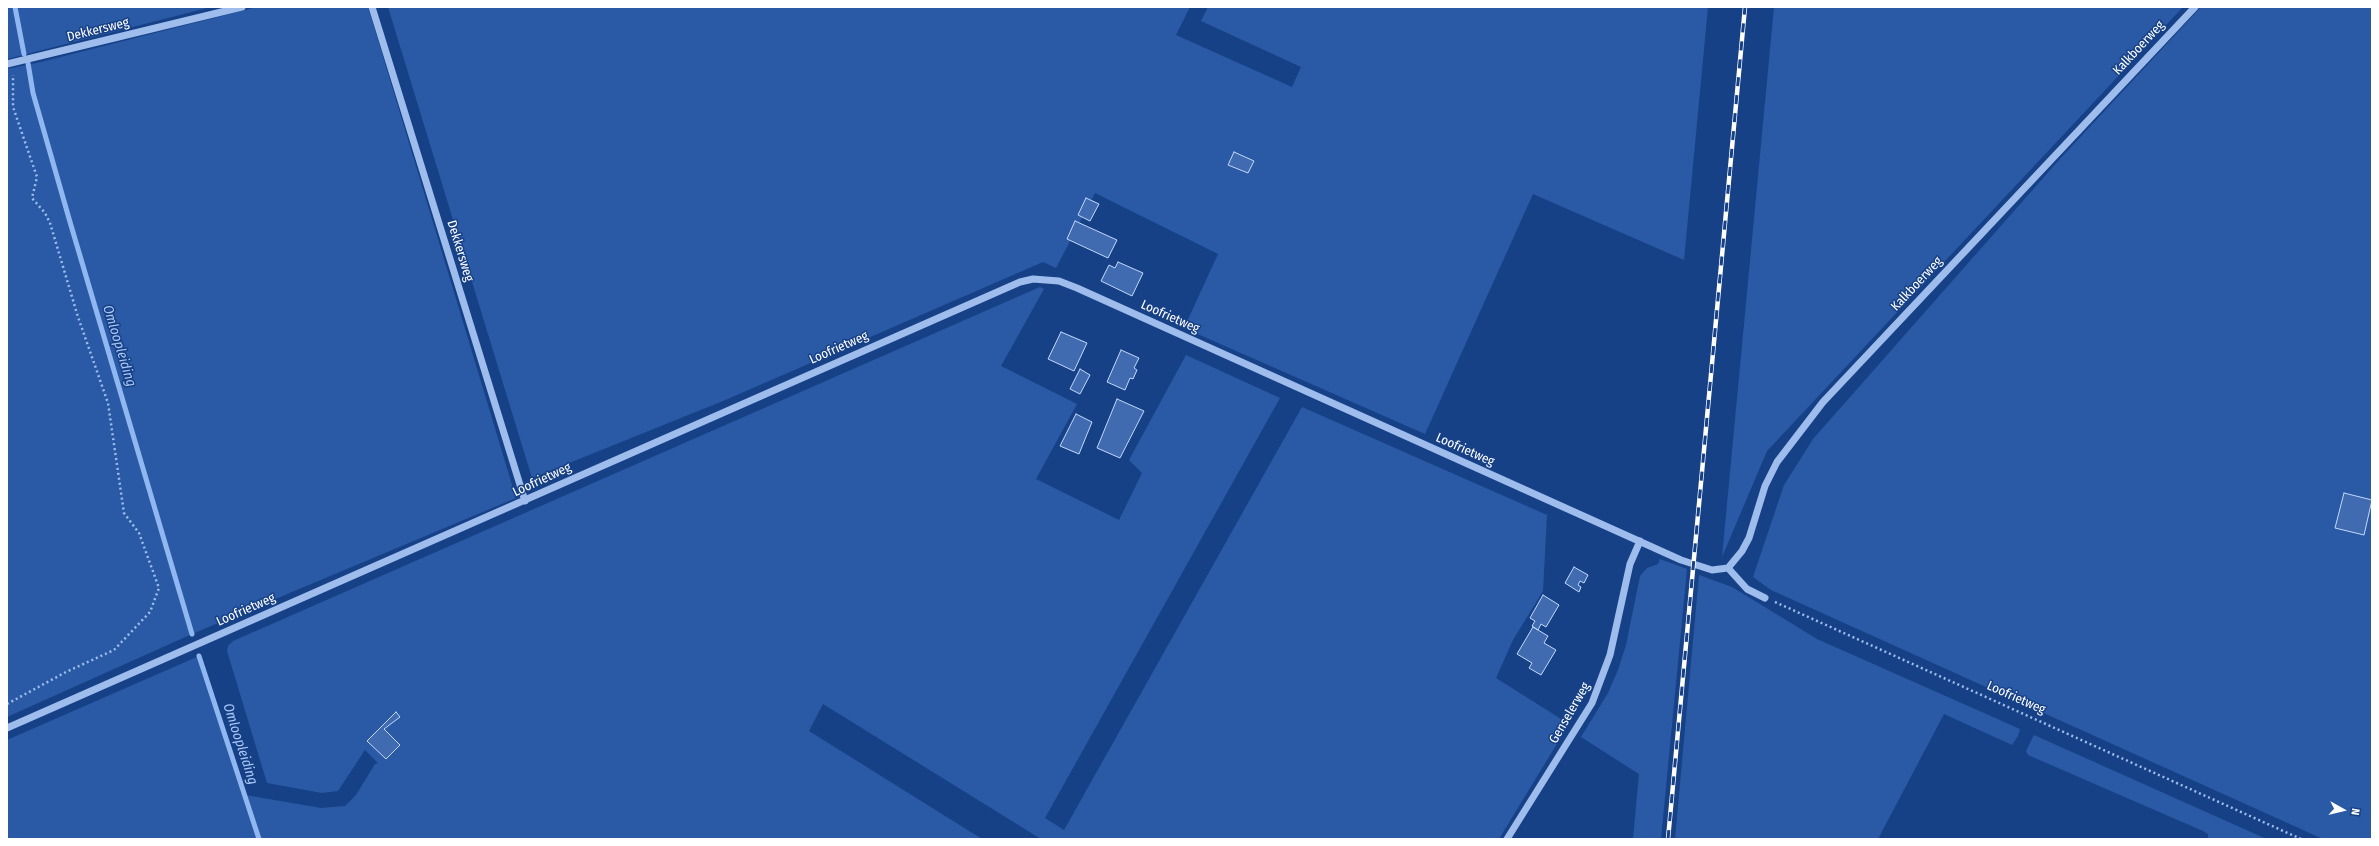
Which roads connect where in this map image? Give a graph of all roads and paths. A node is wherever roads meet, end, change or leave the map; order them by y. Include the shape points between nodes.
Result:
1 (242, 7) edge
2 (372, 7) edge
3 (2195, 7) edge
4 (10, 63) edge
5 (525, 501) junction
6 (1640, 541) junction
7 (1728, 568) junction
8 (1765, 598) joint
9 (7, 704) edge
10 (7, 728) edge
11 (1507, 839) edge
12 (2301, 839) edge

1 - 4 street, Dekkersweg
2 - 5 street, Dekkersweg
3 - 7 street, Kalkboerweg via 1823,402 1777,462 1763,492 1749,538
4 - 9 path via 13,107 37,177 32,198 50,223 108,403 124,513 139,534 159,588 150,612 114,650
5 - 6 street, Loofrietweg via 1020,282 1043,278 1077,288
5 - 10 street, Loofrietweg
6 - 7 street, Loofrietweg via 1681,560 1712,570
6 - 11 street, Genselerweg via 1630,564 1610,656 1592,703
7 - 8 street via 1747,589
8 - 12 path, Loofrietweg

